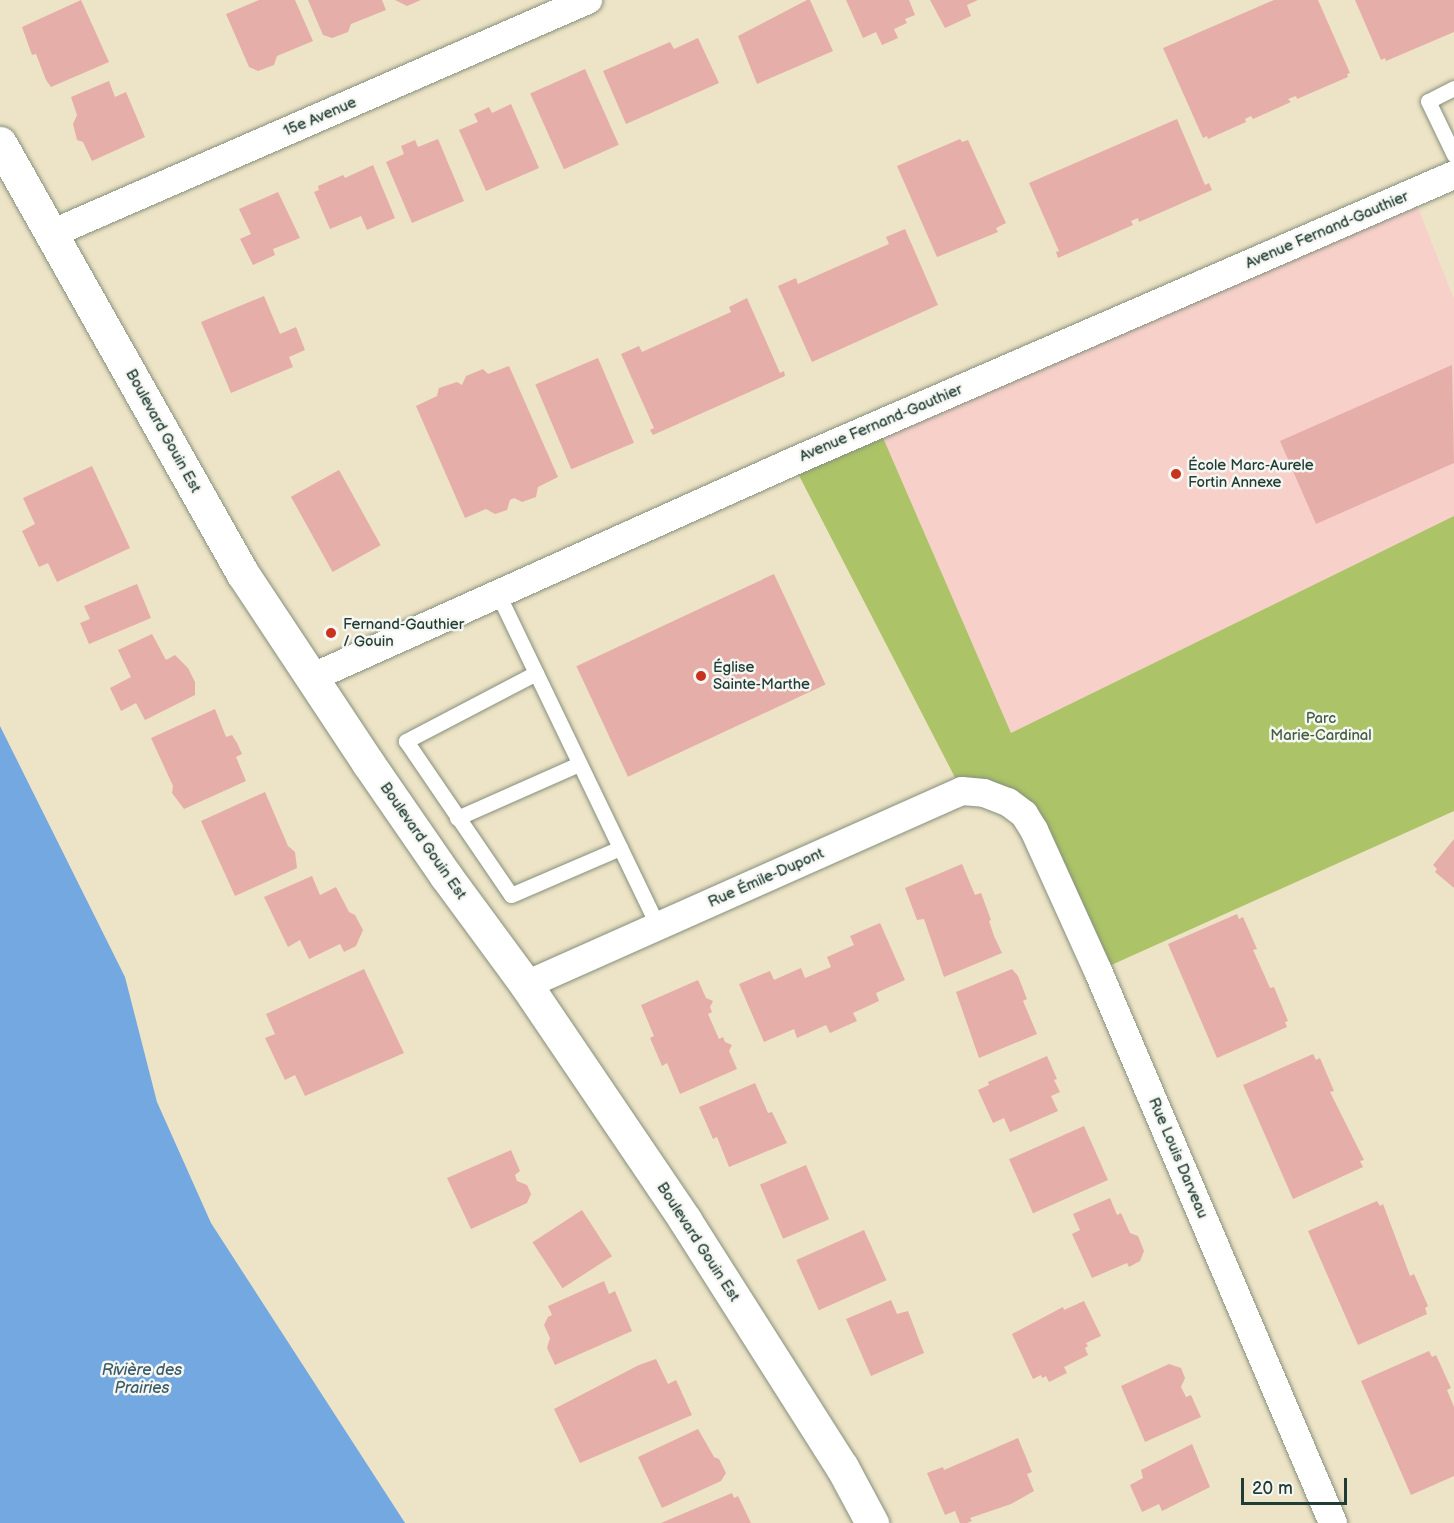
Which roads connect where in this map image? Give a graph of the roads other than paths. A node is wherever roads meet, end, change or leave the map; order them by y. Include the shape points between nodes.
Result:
1 (588, 0) edge
2 (1454, 88) edge
3 (0, 143) edge
4 (1454, 155) edge
5 (1454, 175) edge
6 (51, 234) junction
7 (498, 594) junction
8 (536, 673) junction
9 (311, 678) junction
10 (579, 764) junction
11 (1008, 802) joint
12 (457, 818) junction
13 (620, 848) junction
14 (658, 926) junction
15 (526, 985) junction
16 (872, 1523) edge
17 (1333, 1523) edge

1 - 6 street, 15e Avenue
2 - 4 lane via 1428,101
3 - 6 street, Boulevard Gouin Est
5 - 7 street, Avenue Fernand-Gauthier via 844,439
6 - 9 street, Boulevard Gouin Est via 243,574
7 - 8 lane
7 - 9 street, Avenue Fernand-Gauthier
8 - 10 lane
8 - 12 lane via 406,741
9 - 15 street, Boulevard Gouin Est via 446,876
10 - 12 lane
10 - 13 lane
11 - 14 street, Rue Émile-Dupont via 984,793 962,791
11 - 17 street, Rue Louis Darveau via 1024,814 1034,830 1098,971
12 - 13 lane via 511,895
13 - 14 lane
14 - 15 street, Rue Émile-Dupont
15 - 16 street, Boulevard Gouin Est via 685,1220 842,1467

